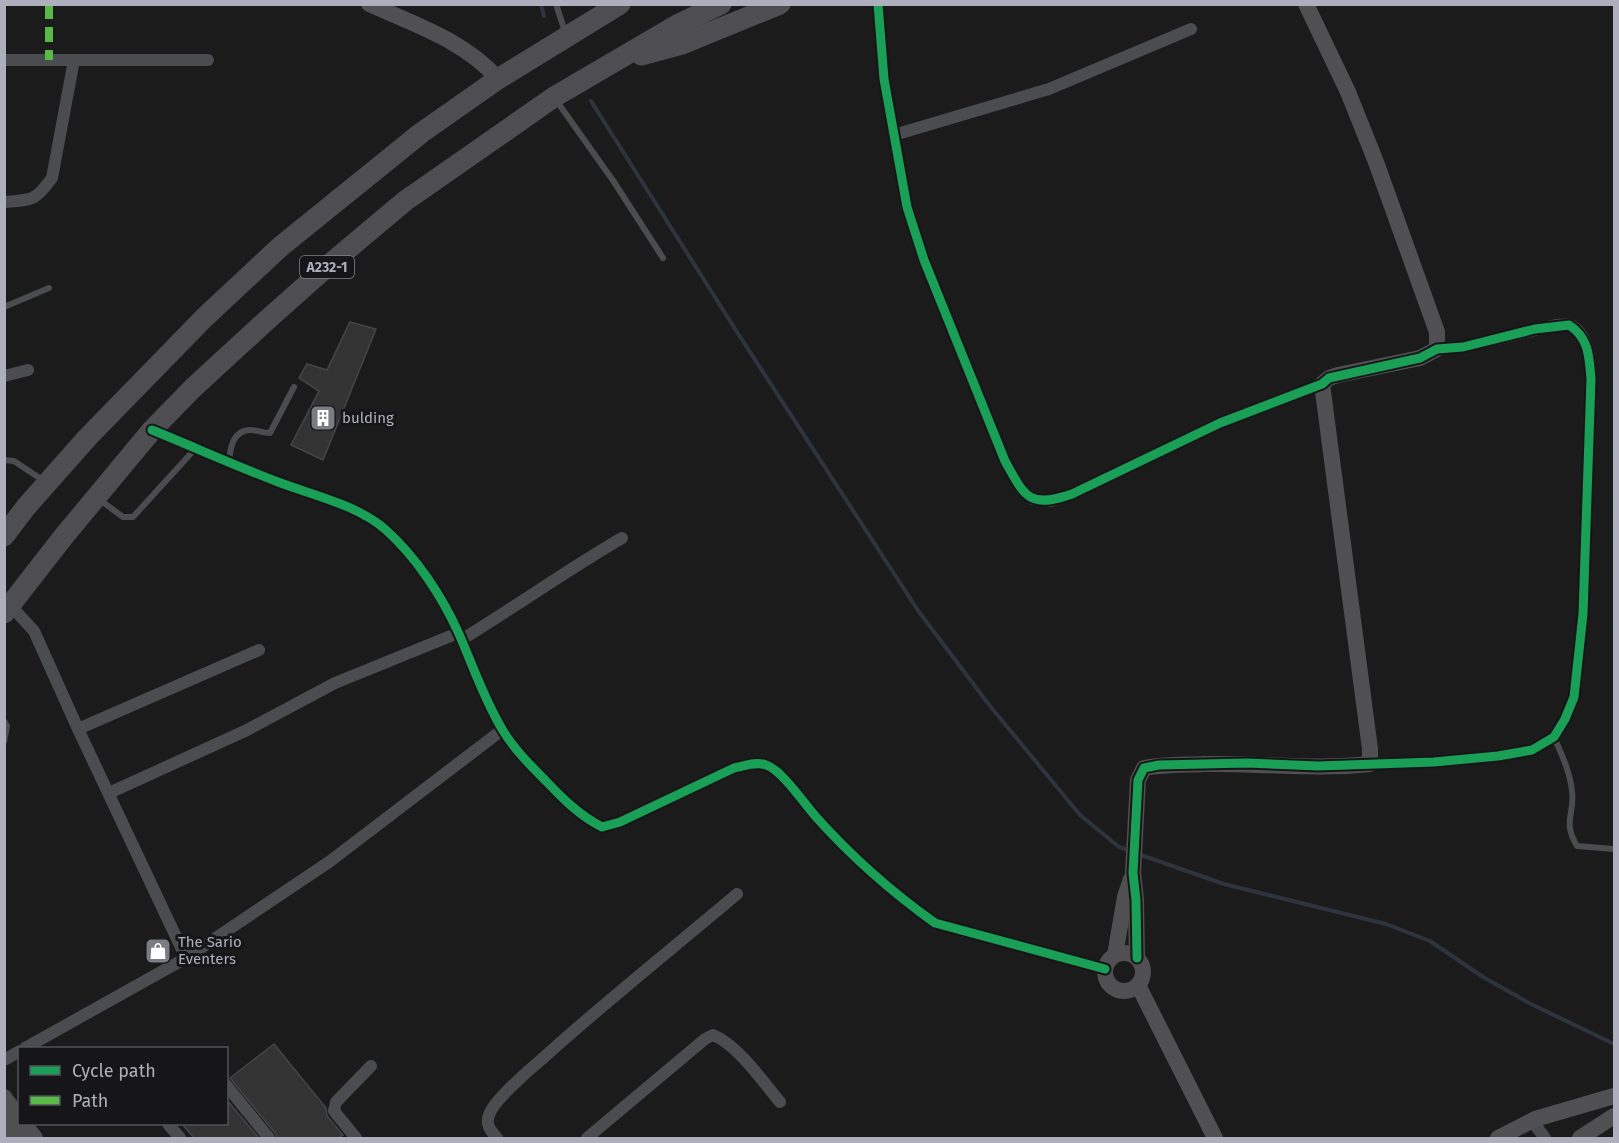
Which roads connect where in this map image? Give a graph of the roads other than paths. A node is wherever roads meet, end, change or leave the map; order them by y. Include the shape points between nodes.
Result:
1 (369, 4) edge
2 (556, 4) edge
3 (722, 4) edge
4 (780, 4) edge
5 (878, 4) edge
6 (1306, 4) edge
7 (617, 5) edge
8 (1191, 29) dead end
9 (567, 36) junction
10 (4, 60) edge
11 (74, 60) junction
12 (208, 60) dead end
13 (614, 63) junction
14 (498, 79) junction
15 (554, 97) junction
16 (894, 135) junction
17 (4, 202) edge
18 (663, 258) dead end
19 (49, 288) dead end
20 (4, 307) edge
21 (1437, 349) junction
22 (28, 370) dead end
23 (4, 376) edge
24 (1322, 384) junction
25 (294, 387) dead end
26 (152, 430) junction
27 (195, 448) junction
28 (4, 460) edge
29 (229, 463) junction
30 (47, 483) junction
31 (96, 498) junction
32 (4, 536) edge
33 (622, 538) dead end
34 (7, 609) edge
35 (460, 637) junction
36 (259, 650) dead end
37 (4, 721) edge
38 (78, 729) junction
39 (502, 730) junction
40 (1554, 737) junction
41 (4, 742) edge
42 (1370, 764) junction
43 (109, 793) junction
44 (1614, 849) edge
45 (1133, 873) junction
46 (737, 894) dead end
47 (1115, 955) junction
48 (186, 958) junction
49 (1137, 958) junction
50 (1105, 969) junction
51 (1138, 985) junction
52 (27, 1047) edge
53 (18, 1052) edge
54 (4, 1060) edge
55 (371, 1066) dead end
56 (228, 1087) edge
57 (1614, 1096) edge
58 (4, 1097) edge
59 (780, 1102) dead end
60 (18, 1115) edge
61 (1614, 1116) edge
62 (4, 1120) edge
63 (1532, 1121) junction
64 (25, 1125) edge
65 (169, 1125) edge
66 (17, 1138) edge
67 (35, 1138) edge
68 (180, 1138) edge
69 (269, 1138) edge
70 (356, 1138) edge
71 (497, 1138) edge
72 (587, 1138) edge
73 (1215, 1138) edge
74 (1498, 1138) edge
75 (1545, 1138) edge
76 (1580, 1138) edge

1 - 14 street via 449,40 484,63
2 - 9 lane
3 - 13 highway, A232-1 via 677,25
4 - 13 highway via 682,44
5 - 16 street via 884,79
6 - 21 street via 1376,162 1437,332
7 - 9 highway, A232-1
8 - 16 street via 1049,89
9 - 14 highway, A232-1
10 - 11 street
11 - 12 street
11 - 17 street via 52,178 41,194 30,200
13 - 15 highway, A232-1
14 - 30 highway, A232-1 via 421,133 280,247 204,318
15 - 18 lane
15 - 26 highway, A232-1 via 405,201 267,320
16 - 24 street via 908,207 924,260 1005,460 1022,490 1034,499 1051,501 1072,494 1220,423
19 - 20 lane
21 - 24 street via 1420,358 1338,375
21 - 40 street via 1569,324 1580,332 1589,357 1583,614 1574,698
22 - 23 street
24 - 42 street
25 - 29 lane via 270,434 251,430 240,433 231,443
26 - 27 street
26 - 31 highway, A232-1
27 - 29 street
27 - 31 lane via 133,517 123,517
28 - 30 lane via 14,461
29 - 35 street via 361,513 385,529 420,568
30 - 32 highway, A232-1
31 - 34 highway, A232-1
33 - 35 street
34 - 38 street via 34,631
35 - 39 street
35 - 43 street via 335,683 244,731
36 - 38 street
37 - 41 lane
38 - 43 street
39 - 48 street via 329,862
39 - 50 street via 563,799 584,818 602,827 644,812 734,768 766,764 868,868 935,923
40 - 42 street via 1532,750 1498,756
40 - 44 lane via 1569,772 1573,794 1570,834 1577,846
42 - 45 street via 1247,763 1144,768 1138,780
43 - 48 street
45 - 47 street
45 - 49 street
46 - 71 street via 518,1079 489,1113 489,1130
47 - 49 street via 1126,953
47 - 50 street
48 - 52 street
49 - 51 street via 1143,974
50 - 51 street via 1107,981 1115,989 1127,991
51 - 73 street
53 - 54 street
55 - 70 street via 334,1106
56 - 69 street
57 - 63 street
58 - 60 street
59 - 72 street via 736,1051 713,1035
61 - 76 street
62 - 66 street
63 - 74 street
63 - 75 street
64 - 67 street
65 - 68 street

